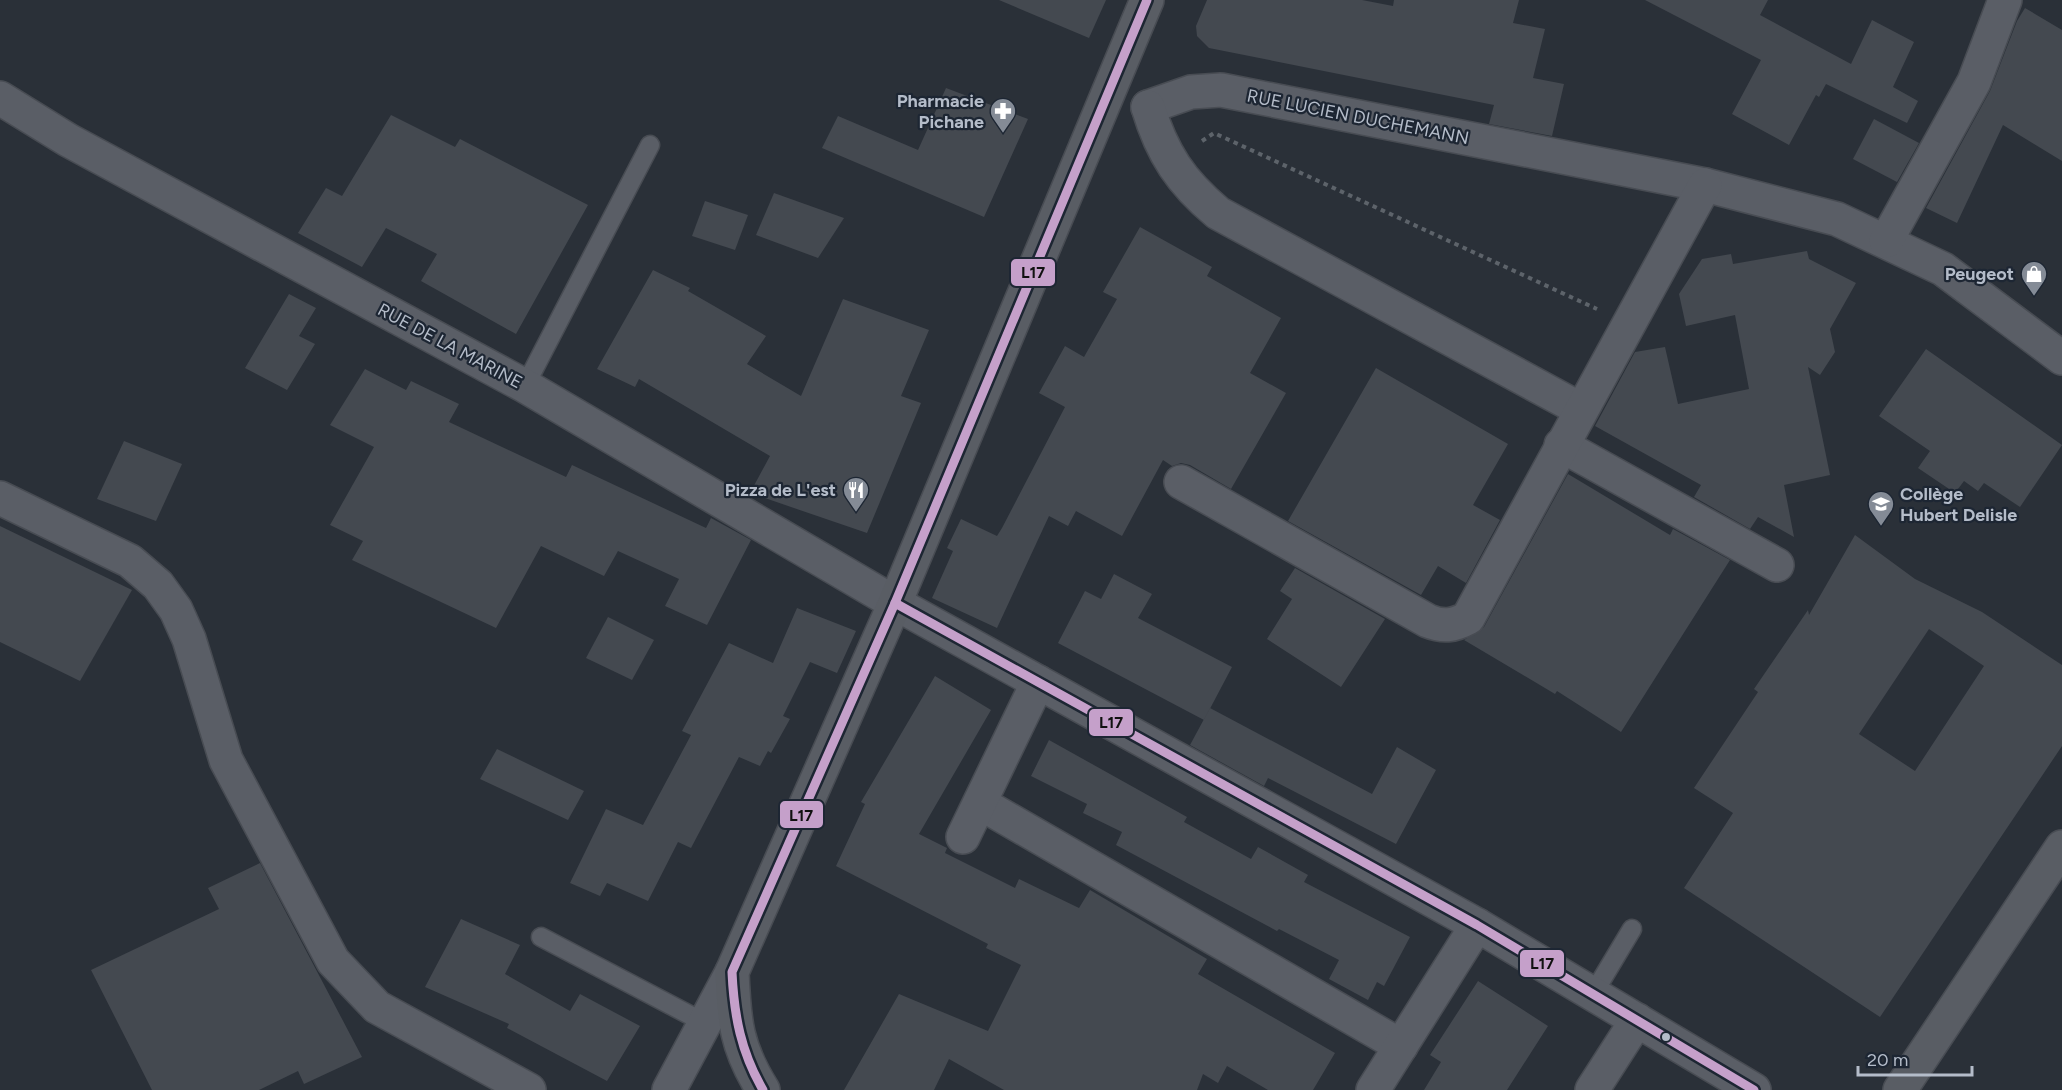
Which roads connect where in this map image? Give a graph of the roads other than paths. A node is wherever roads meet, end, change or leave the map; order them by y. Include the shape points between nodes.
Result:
1 (1147, 0) edge
2 (2005, 0) edge
3 (1108, 90) junction
4 (0, 98) edge
5 (1148, 107) junction
6 (650, 146) dead end
7 (1705, 185) junction
8 (1886, 241) junction
9 (2062, 358) edge
10 (525, 386) junction
11 (1581, 409) junction
12 (1561, 445) junction
13 (1181, 482) dead end
14 (0, 498) edge
15 (1777, 565) dead end
16 (895, 603) junction
17 (1038, 682) junction
18 (980, 803) junction
19 (963, 837) dead end
20 (2062, 847) edge
21 (1478, 925) junction
22 (1632, 929) dead end
23 (542, 937) dead end
24 (732, 972) junction
25 (1593, 994) junction
26 (1637, 1020) junction
27 (705, 1023) junction
28 (1401, 1046) junction
29 (529, 1090) edge
30 (669, 1090) edge
31 (762, 1090) edge
32 (1373, 1090) edge
33 (1592, 1090) edge
34 (1754, 1090) edge
35 (1900, 1090) edge

1 - 3 main road
2 - 8 street via 1974,82
3 - 5 street
3 - 16 main road
4 - 10 street, RUE DE LA MARINE via 68,140
5 - 7 street, RUE LUCIEN DUCHEMANN via 1191,92 1221,90
5 - 11 street via 1165,154 1192,191 1218,213
6 - 10 lane
7 - 8 street, RUE LUCIEN DUCHEMANN via 1837,219
7 - 11 street
8 - 9 street, RUE LUCIEN DUCHEMANN via 1943,269
10 - 16 street, RUE DE LA MARINE
11 - 12 street
12 - 13 street via 1468,618 1440,626
12 - 15 street
14 - 29 street via 130,561 158,585 176,610 189,639 226,760 333,961 355,986 377,1007
16 - 17 street, RUE DE LA MARINE
16 - 24 main road
17 - 18 street
17 - 21 street, RUE DE LA MARINE
18 - 19 street
18 - 28 street
20 - 35 main road
21 - 25 street, RUE DE LA MARINE
21 - 28 street
22 - 25 lane
23 - 27 lane
24 - 27 street
24 - 31 main road via 734,1023 743,1054
25 - 26 street, RUE DE LA MARINE
26 - 33 street
26 - 34 street, RUE DE LA MARINE
27 - 30 street
28 - 32 street

